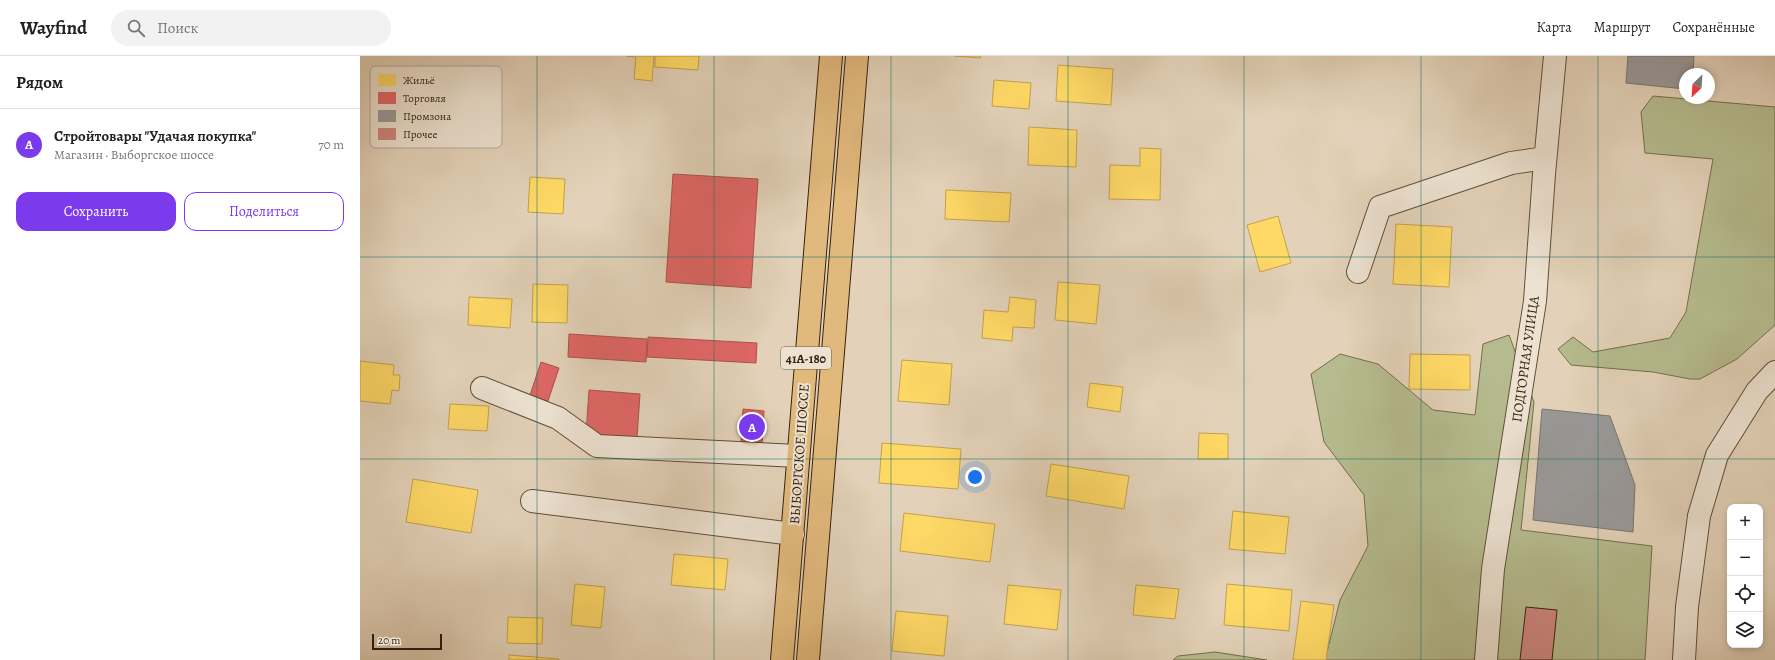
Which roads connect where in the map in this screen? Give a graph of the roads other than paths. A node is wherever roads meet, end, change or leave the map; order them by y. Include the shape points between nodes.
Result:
1 (831, 56) edge
2 (857, 56) edge
3 (1555, 56) edge
4 (1545, 158) junction
5 (1358, 272) dead end
6 (1775, 372) edge
7 (482, 388) dead end
8 (798, 456) junction
9 (532, 501) dead end
10 (793, 534) junction
11 (782, 660) edge
12 (808, 660) edge
13 (1486, 660) edge
14 (1684, 660) edge

1 - 8 main road, ВЫБОРГСКОЕ ШОССЕ / 41А-180
2 - 12 main road, ВЫБОРГСКОЕ ШОССЕ / 41А-180
3 - 4 street, ПОДГОРНАЯ УЛИЦА
4 - 5 street via 1511,162 1380,208
4 - 13 street, ПОДГОРНАЯ УЛИЦА via 1535,301 1493,569
6 - 14 street via 1757,391 1717,455 1699,516 1687,607
7 - 8 street via 558,418 597,446
8 - 10 main road, ВЫБОРГСКОЕ ШОССЕ / 41А-180
9 - 10 street
10 - 11 main road, ВЫБОРГСКОЕ ШОССЕ / 41А-180

